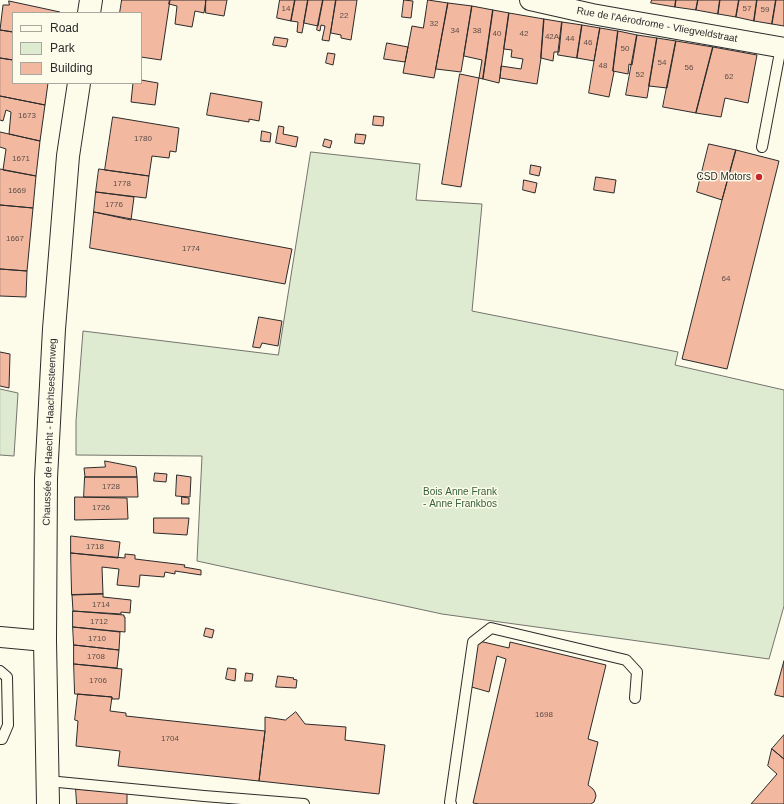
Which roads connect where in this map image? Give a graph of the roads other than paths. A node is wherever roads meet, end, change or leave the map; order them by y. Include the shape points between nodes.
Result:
1 (91, 0) edge
2 (530, 0) edge
3 (89, 12) edge
4 (782, 47) edge
5 (78, 84) edge
6 (762, 147) dead end
7 (0, 637) edge
8 (45, 641) junction
9 (0, 671) edge
10 (635, 698) dead end
11 (0, 739) edge
12 (48, 781) junction
13 (48, 804) edge
14 (304, 804) edge
15 (451, 804) edge

1 - 3 main road
2 - 4 street, Rue de l'Aérodrome - Vliegveldstraat via 592,14
4 - 6 lane
5 - 8 main road, Chaussée de Haecht - Haachtsesteenweg via 68,156 54,329 46,478
7 - 8 street
8 - 12 main road, Chaussée de Haecht - Haachtsesteenweg
9 - 11 lane via 7,676 8,725
10 - 15 lane via 637,672 626,660 491,628 472,642
12 - 13 main road, Chaussée de Haecht - Haachtsesteenweg
12 - 14 lane

